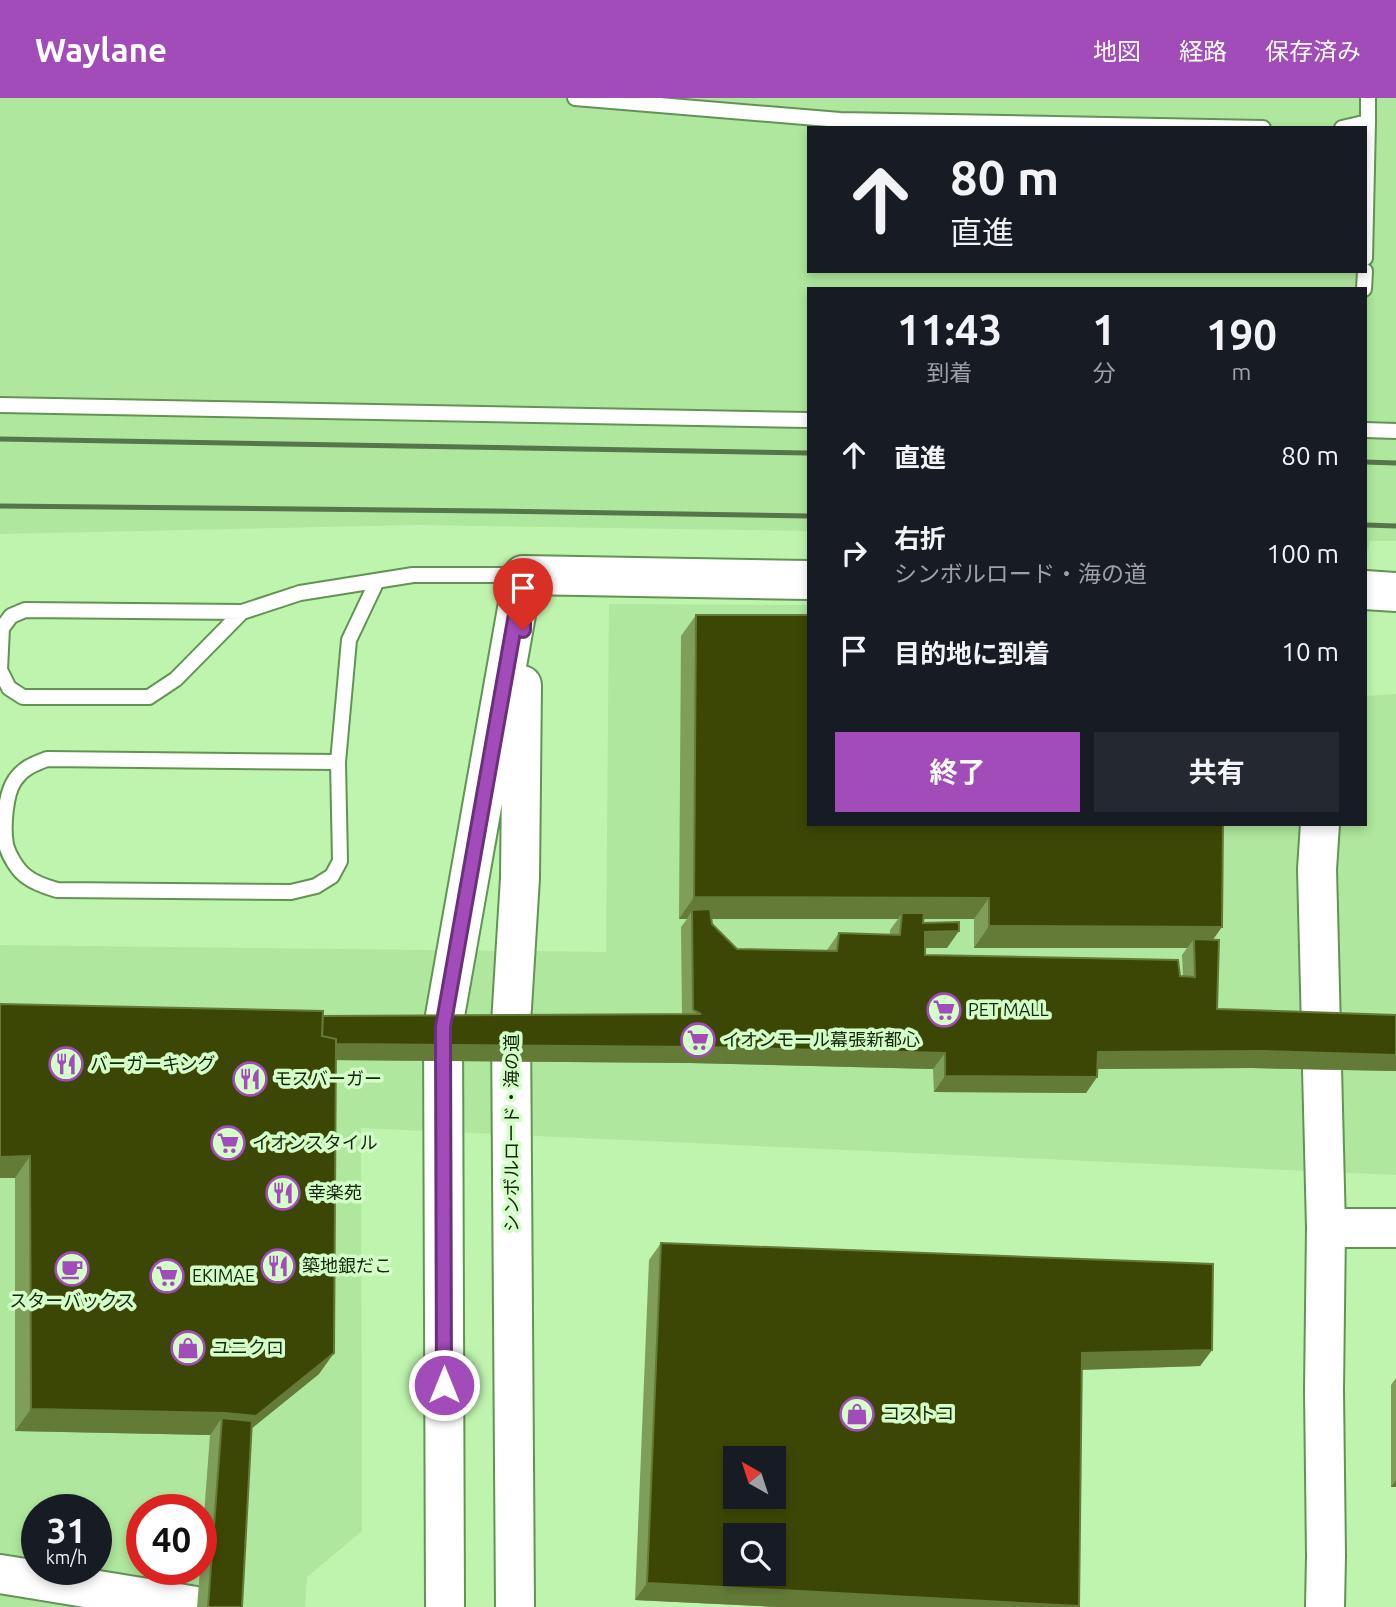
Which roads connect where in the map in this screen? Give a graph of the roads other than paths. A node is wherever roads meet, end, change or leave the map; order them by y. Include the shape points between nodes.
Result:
1 (576, 98) edge
2 (1368, 98) edge
3 (1368, 122) junction
4 (1157, 126) edge
5 (1351, 126) edge
6 (1367, 167) edge
7 (0, 405) edge
8 (807, 420) edge
9 (1367, 430) edge
10 (1396, 431) edge
11 (523, 575) junction
12 (807, 580) edge
13 (377, 581) junction
14 (1367, 590) edge
15 (1396, 592) edge
16 (242, 612) junction
17 (338, 762) junction
18 (1320, 826) edge
19 (1326, 1228) junction
20 (1396, 1228) edge
21 (0, 1574) edge
22 (202, 1607) edge
23 (445, 1607) edge
24 (514, 1607) edge
25 (1325, 1607) edge

1 - 4 lane via 840,120
2 - 3 lane
3 - 5 lane
3 - 6 lane
7 - 8 lane
9 - 10 lane
11 - 12 street
11 - 13 lane via 413,575
11 - 23 street via 443,1027
11 - 24 street, シンボルロード・海の道 via 520,878 511,1024
13 - 16 lane via 300,593
13 - 17 lane via 349,640
14 - 15 street
16 - 16 lane via 176,679 149,698 23,697 9,688 1,670 2,628 11,616 24,610
17 - 17 lane via 340,861 332,876 316,886 291,892 57,890 25,876 6,845 5,803 14,781 26,768 47,759
18 - 19 street via 1317,869
19 - 20 street
19 - 25 street
21 - 22 street

